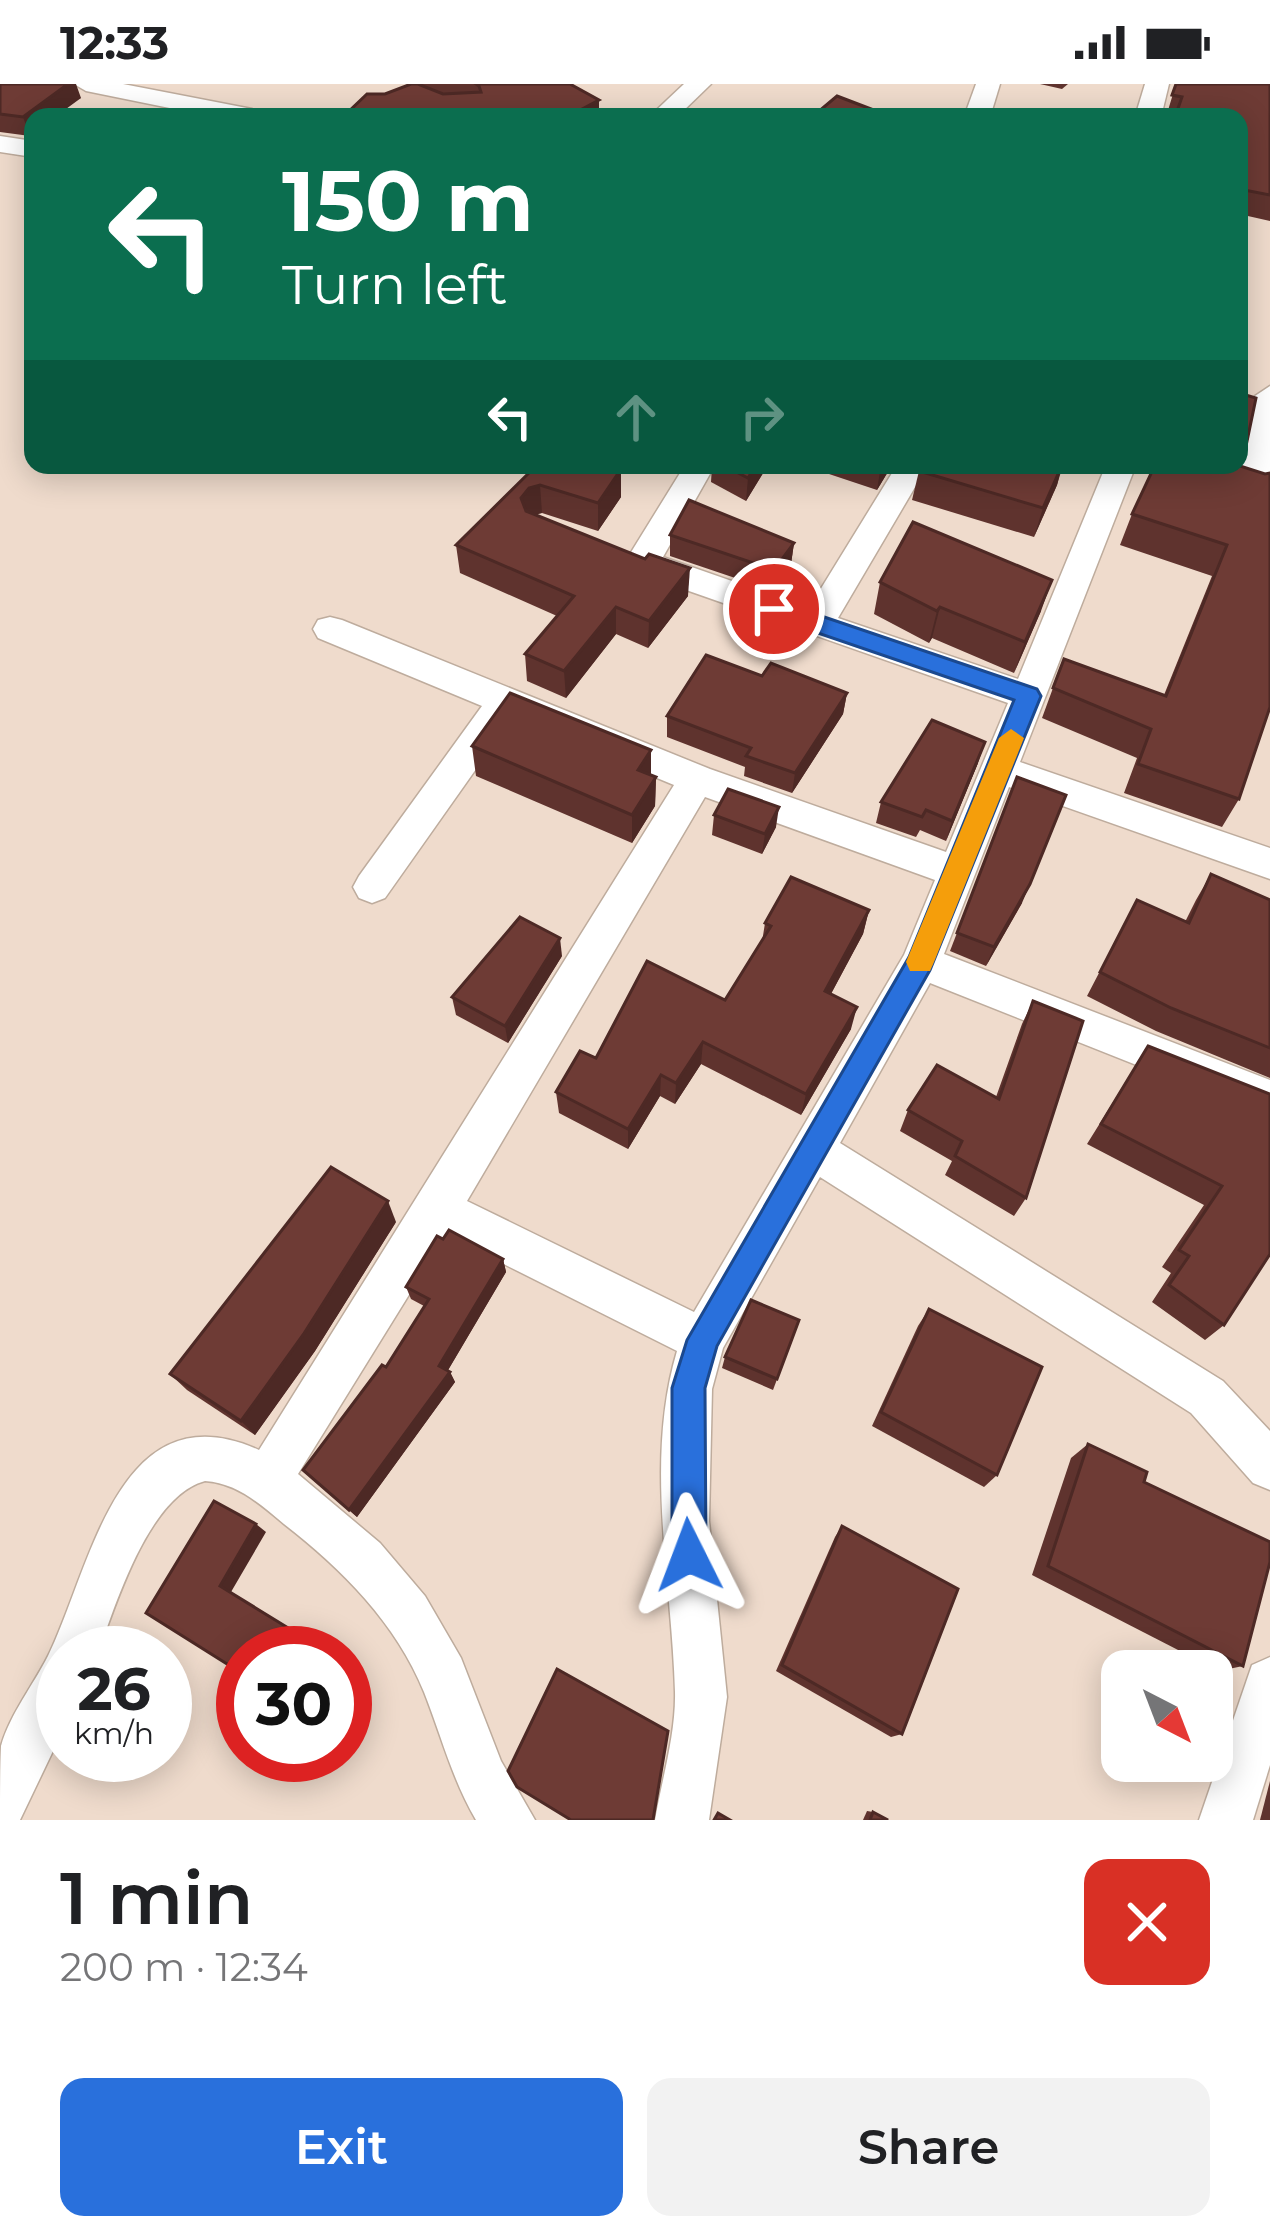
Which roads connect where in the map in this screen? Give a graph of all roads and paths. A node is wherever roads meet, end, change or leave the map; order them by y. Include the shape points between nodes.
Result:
1 (699, 84) edge
2 (98, 85) edge
3 (209, 108) edge
4 (672, 108) edge
5 (1270, 396) edge
6 (695, 474) edge
7 (908, 474) edge
8 (1117, 474) edge
9 (1202, 474) edge
10 (1260, 494) edge
11 (603, 549) edge
12 (643, 563) junction
13 (817, 624) junction
14 (330, 628) dead end
15 (1028, 696) junction
16 (505, 701) junction
17 (999, 769) junction
18 (697, 778) junction
19 (1270, 864) edge
20 (957, 872) junction
21 (372, 887) dead end
22 (921, 962) junction
23 (1270, 1099) edge
24 (811, 1148) junction
25 (439, 1209) junction
26 (703, 1340) junction
27 (1270, 1466) edge
28 (268, 1481) junction
29 (83, 1626) edge
30 (1267, 1703) edge
31 (36, 1731) edge
32 (0, 1804) edge
33 (508, 1820) edge
34 (682, 1820) edge
35 (1226, 1820) edge

1 - 4 street
2 - 3 street
5 - 10 street
6 - 12 street
7 - 13 street
8 - 15 street
9 - 10 street
11 - 12 street
12 - 13 street
13 - 15 street
14 - 16 street
15 - 17 street
16 - 18 street
16 - 21 street
17 - 19 street
17 - 20 street
18 - 20 street
18 - 25 street
20 - 22 street
22 - 23 street
22 - 24 street
24 - 26 street
24 - 27 street via 1207,1397
25 - 26 street
25 - 28 street
26 - 34 street via 688,1388 686,1521 701,1697
28 - 29 street via 203,1456 175,1468 137,1508
28 - 33 street via 382,1574 410,1613 436,1660 461,1738
30 - 35 street
31 - 32 street

